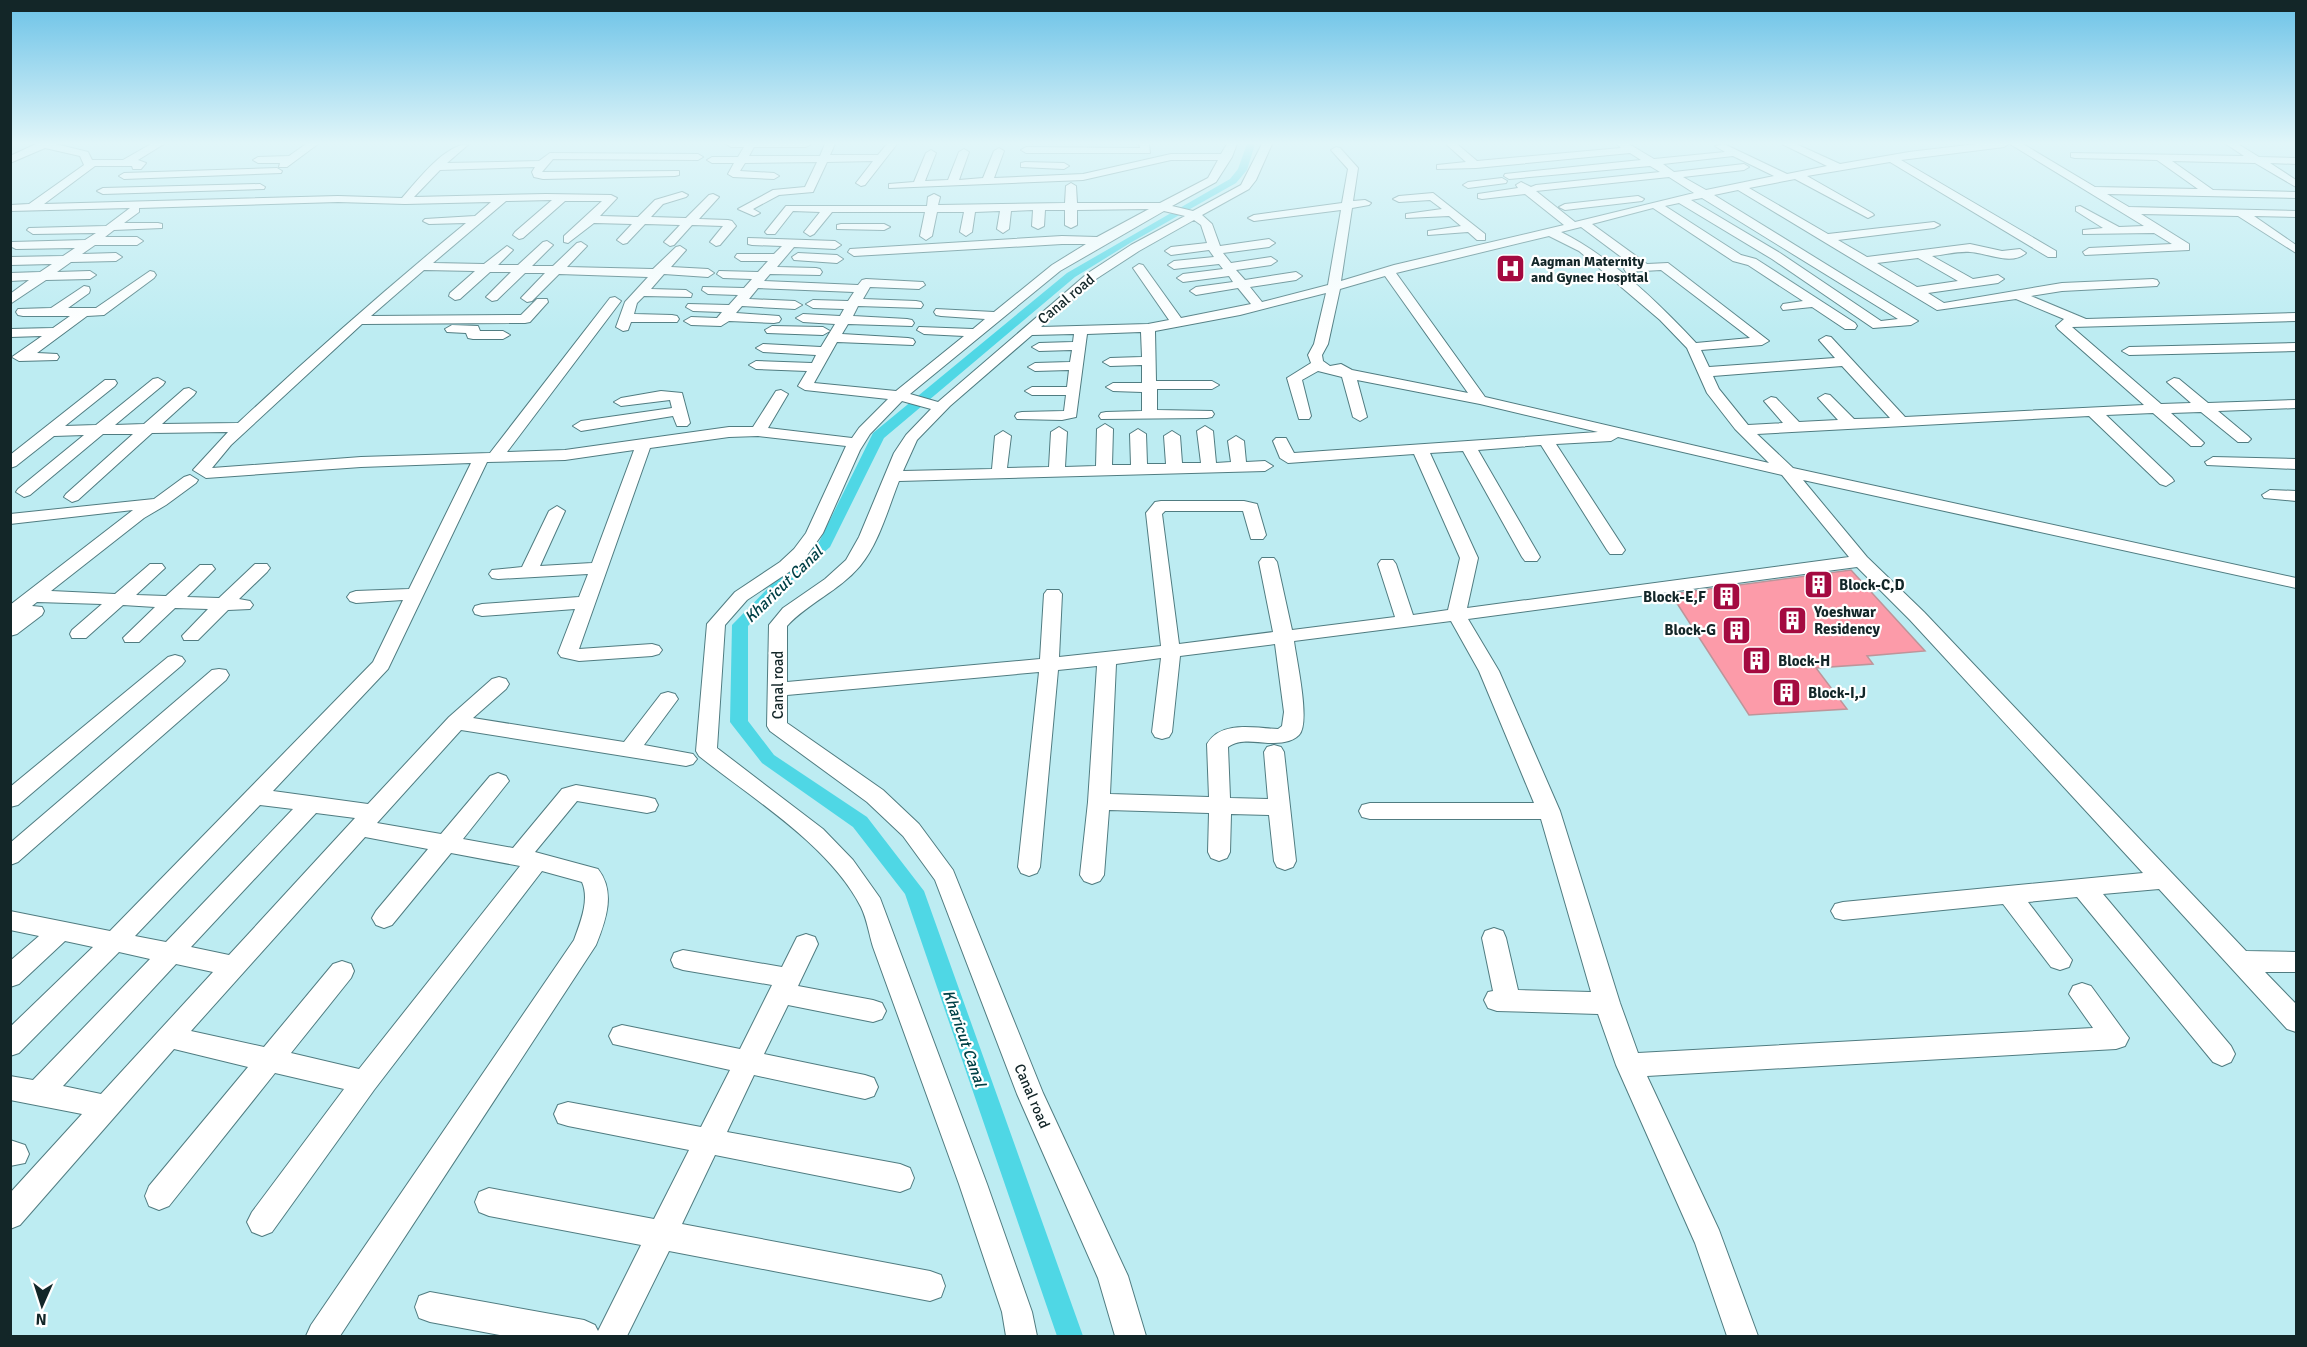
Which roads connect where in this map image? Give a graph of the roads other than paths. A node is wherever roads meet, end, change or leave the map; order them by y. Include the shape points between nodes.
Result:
1 (1073, 206) edge
2 (31, 207) edge
3 (161, 207) edge
4 (201, 207) edge
5 (492, 207) edge
6 (552, 207) edge
7 (603, 207) edge
8 (655, 207) edge
9 (704, 207) edge
10 (748, 207) edge
11 (813, 207) edge
12 (857, 207) edge
13 (882, 207) edge
14 (1010, 207) edge
15 (1039, 207) joint
16 (1044, 207) edge
17 (1159, 207) edge
18 (1163, 207) junction
19 (1207, 207) edge
20 (1334, 207) edge
21 (1347, 207) edge
22 (1445, 207) edge
23 (1553, 207) edge
24 (1649, 207) edge
25 (1659, 207) edge
26 (1694, 207) edge
27 (1720, 207) edge
28 (1778, 207) edge
29 (1854, 207) edge
30 (1973, 207) edge
31 (2122, 207) edge
32 (2232, 207) edge
33 (10, 208) edge
34 (975, 208) junction
35 (1006, 208) junction
36 (811, 209) junction
37 (833, 209) junction
38 (904, 209) joint
39 (932, 209) junction
40 (955, 209) joint
41 (2080, 209) dead end
42 (27, 210) junction
43 (135, 210) junction
44 (890, 210) junction
45 (2127, 210) junction
46 (1450, 212) junction
47 (2240, 212) junction
48 (10, 213) edge
49 (754, 213) dead end
50 (1193, 214) junction
51 (1868, 214) dead end
52 (2296, 214) edge
53 (1410, 216) dead end
54 (1254, 218) dead end
55 (477, 219) junction
56 (591, 219) junction
57 (641, 220) junction
58 (429, 221) dead end
59 (690, 221) junction
60 (1071, 225) dead end
61 (1579, 225) junction
62 (1934, 225) dead end
63 (158, 226) dead end
64 (1038, 226) dead end
65 (841, 227) dead end
66 (110, 228) junction
67 (1470, 228) junction
68 (1002, 229) dead end
69 (2157, 229) junction
70 (33, 230) dead end
71 (2118, 231) junction
72 (771, 232) dead end
73 (810, 232) dead end
74 (966, 232) dead end
75 (1551, 232) junction
76 (2087, 232) dead end
77 (1432, 233) dead end
78 (519, 235) dead end
79 (926, 236) dead end
80 (1827, 238) junction
81 (568, 239) dead end
82 (623, 240) dead end
83 (137, 241) dead end
84 (752, 241) dead end
85 (1100, 241) junction
86 (716, 242) dead end
87 (1027, 242) junction
88 (1487, 242) junction
89 (90, 243) junction
90 (791, 243) junction
91 (1269, 243) dead end
92 (16, 245) dead end
93 (547, 245) dead end
94 (835, 245) dead end
95 (581, 246) dead end
96 (955, 246) junction
97 (920, 248) junction
98 (507, 250) dead end
99 (884, 250) junction
100 (2296, 250) edge
101 (1172, 251) dead end
102 (2089, 252) dead end
103 (1220, 253) junction
104 (1800, 253) junction
105 (2020, 253) dead end
106 (1919, 254) junction
107 (2052, 254) dead end
108 (1027, 256) dead end
109 (1776, 256) junction
110 (116, 257) dead end
111 (741, 257) dead end
112 (779, 257) junction
113 (1885, 258) junction
114 (67, 259) junction
115 (837, 259) dead end
116 (954, 259) dead end
117 (1746, 260) junction
118 (10, 261) edge
119 (1271, 261) dead end
120 (1865, 261) junction
121 (920, 262) dead end
122 (883, 265) dead end
123 (420, 266) junction
124 (1174, 266) dead end
125 (487, 268) junction
126 (849, 268) dead end
127 (1139, 268) dead end
128 (1644, 268) junction
129 (521, 269) junction
130 (554, 270) junction
131 (1388, 271) junction
132 (1612, 271) junction
133 (657, 272) junction
134 (816, 272) dead end
135 (708, 273) dead end
136 (723, 274) dead end
137 (90, 275) dead end
138 (150, 275) dead end
139 (43, 276) junction
140 (1296, 276) dead end
141 (10, 277) edge
142 (1183, 278) dead end
143 (1998, 279) dead end
144 (1971, 283) junction
145 (2153, 283) dead end
146 (920, 285) dead end
147 (1242, 285) junction
148 (1334, 288) junction
149 (1936, 288) junction
150 (708, 290) dead end
151 (862, 290) junction
152 (84, 291) dead end
153 (1197, 291) dead end
154 (1916, 291) junction
155 (639, 292) junction
156 (747, 293) junction
157 (687, 294) dead end
158 (2018, 295) junction
159 (14, 296) edge
160 (455, 296) dead end
161 (492, 297) dead end
162 (527, 298) dead end
163 (615, 301) dead end
164 (542, 302) dead end
165 (1814, 303) junction
166 (795, 304) dead end
167 (813, 304) dead end
168 (853, 304) junction
169 (916, 305) dead end
170 (1259, 306) junction
171 (693, 307) dead end
172 (1788, 307) dead end
173 (23, 312) dead end
174 (54, 312) junction
175 (84, 312) junction
176 (99, 312) junction
177 (121, 312) dead end
178 (941, 312) dead end
179 (997, 316) junction
180 (2296, 317) edge
181 (803, 318) dead end
182 (672, 319) dead end
183 (361, 320) junction
184 (843, 320) junction
185 (691, 321) dead end
186 (907, 322) dead end
187 (1178, 323) junction
188 (2084, 323) junction
189 (1878, 325) junction
190 (1850, 326) junction
191 (1148, 328) junction
192 (350, 330) junction
193 (924, 330) dead end
194 (56, 332) junction
195 (79, 332) dead end
196 (10, 333) edge
197 (976, 333) junction
198 (503, 335) dead end
199 (1034, 339) junction
200 (1080, 339) junction
201 (831, 340) junction
202 (908, 342) dead end
203 (1321, 344) junction
204 (1693, 347) junction
205 (2296, 347) edge
206 (763, 348) dead end
207 (2129, 351) dead end
208 (16, 357) edge
209 (52, 357) dead end
210 (1846, 361) junction
211 (1110, 362) dead end
212 (1149, 362) junction
213 (756, 365) dead end
214 (1318, 365) junction
215 (1077, 366) junction
216 (816, 367) junction
217 (1035, 367) dead end
218 (1703, 372) junction
219 (1349, 375) junction
220 (158, 382) dead end
221 (2174, 382) dead end
222 (110, 383) dead end
223 (1212, 385) dead end
224 (1149, 386) junction
225 (1113, 387) dead end
226 (1032, 391) dead end
227 (1074, 391) junction
228 (189, 392) dead end
229 (781, 394) dead end
230 (902, 397) junction
231 (1825, 398) dead end
232 (1480, 400) junction
233 (1771, 401) dead end
234 (621, 402) dead end
235 (2296, 404) edge
236 (938, 406) junction
237 (2204, 407) junction
238 (2158, 409) junction
239 (680, 411) junction
240 (2093, 411) junction
241 (1207, 414) dead end
242 (1150, 415) junction
243 (1022, 416) dead end
244 (1304, 416) dead end
245 (1360, 417) dead end
246 (1902, 422) junction
247 (1850, 424) junction
248 (581, 426) dead end
249 (1795, 427) junction
250 (150, 428) junction
251 (241, 428) junction
252 (99, 430) junction
253 (1744, 430) junction
254 (51, 431) junction
255 (758, 431) junction
256 (1205, 431) dead end
257 (1059, 432) dead end
258 (1138, 434) dead end
259 (1630, 435) junction
260 (1003, 436) dead end
261 (1172, 436) dead end
262 (685, 438) junction
263 (2243, 439) dead end
264 (1236, 441) dead end
265 (1281, 441) dead end
266 (1546, 441) junction
267 (644, 443) junction
268 (856, 443) junction
269 (2196, 443) dead end
270 (1469, 447) junction
271 (1420, 449) junction
272 (489, 457) junction
273 (2213, 462) dead end
274 (10, 463) edge
275 (2296, 464) edge
276 (1265, 466) dead end
277 (1239, 467) junction
278 (1209, 468) junction
279 (1174, 469) junction
280 (1104, 470) junction
281 (1139, 470) junction
282 (1057, 472) junction
283 (1788, 472) junction
284 (999, 473) junction
285 (199, 474) junction
286 (893, 476) junction
287 (2166, 481) dead end
288 (24, 492) dead end
289 (2270, 495) dead end
290 (72, 496) dead end
291 (2296, 496) edge
292 (160, 502) junction
293 (557, 510) dead end
294 (10, 519) edge
295 (1257, 535) dead end
296 (1616, 550) dead end
297 (1531, 557) dead end
298 (1861, 561) junction
299 (1268, 562) dead end
300 (1387, 564) dead end
301 (156, 568) dead end
302 (261, 568) dead end
303 (599, 568) junction
304 (206, 569) dead end
305 (529, 572) junction
306 (498, 574) dead end
307 (2296, 583) edge
308 (416, 594) junction
309 (1053, 594) dead end
310 (43, 597) junction
311 (356, 597) dead end
312 (119, 600) junction
313 (171, 602) junction
314 (587, 602) junction
315 (223, 604) junction
316 (244, 605) dead end
317 (482, 610) dead end
318 (10, 614) edge
319 (1456, 615) junction
320 (1406, 623) junction
321 (10, 630) edge
322 (79, 634) dead end
323 (191, 636) dead end
324 (132, 638) dead end
325 (1284, 638) junction
326 (652, 650) dead end
327 (1171, 652) junction
328 (1107, 659) junction
329 (175, 661) dead end
330 (1049, 665) junction
331 (219, 675) dead end
332 (499, 684) dead end
333 (777, 690) junction
334 (668, 699) dead end
335 (456, 722) junction
336 (1162, 732) dead end
337 (629, 750) junction
338 (1274, 752) dead end
339 (686, 759) dead end
340 (498, 781) dead end
341 (255, 796) junction
342 (10, 799) edge
343 (1099, 802) junction
344 (311, 804) junction
345 (646, 805) dead end
346 (1220, 806) junction
347 (1279, 807) junction
348 (1370, 811) dead end
349 (1549, 811) junction
350 (367, 821) junction
351 (444, 844) junction
352 (1219, 852) dead end
353 (10, 856) edge
354 (527, 859) junction
355 (1285, 861) dead end
356 (1029, 867) dead end
357 (1092, 875) dead end
358 (2163, 880) junction
359 (2083, 887) junction
360 (2008, 894) junction
361 (1843, 911) dead end
362 (384, 918) dead end
363 (10, 920) edge
364 (61, 930) junction
365 (1494, 938) dead end
366 (115, 941) junction
367 (806, 944) dead end
368 (174, 952) junction
369 (683, 960) dead end
370 (2060, 960) dead end
371 (2239, 961) junction
372 (2296, 962) edge
373 (234, 966) junction
374 (342, 971) dead end
375 (10, 977) edge
376 (785, 986) junction
377 (2082, 994) dead end
378 (1607, 1004) junction
379 (873, 1011) dead end
380 (2296, 1021) edge
381 (622, 1035) dead end
382 (169, 1037) junction
383 (10, 1044) edge
384 (2223, 1054) dead end
385 (270, 1060) junction
386 (747, 1062) junction
387 (1629, 1065) junction
388 (365, 1082) junction
389 (865, 1087) dead end
390 (10, 1088) edge
391 (39, 1093) junction
392 (107, 1107) junction
393 (568, 1114) dead end
394 (708, 1140) junction
395 (900, 1178) dead end
396 (159, 1196) dead end
397 (489, 1202) dead end
398 (11, 1214) edge
399 (262, 1222) dead end
400 (661, 1236) junction
401 (930, 1286) dead end
402 (430, 1307) dead end
403 (322, 1336) edge
404 (584, 1336) edge
405 (611, 1336) edge
406 (1022, 1336) edge
407 (1130, 1336) edge
408 (1742, 1336) edge

1 - 60 street
2 - 42 street
3 - 42 street
4 - 43 street
5 - 55 street
6 - 78 street
7 - 56 street
8 - 57 street
9 - 59 street
10 - 49 street via 744,209
11 - 36 street
12 - 37 street
13 - 44 street
14 - 35 street
15 - 16 street
15 - 64 street
17 - 18 street
18 - 50 street
18 - 85 street
19 - 50 street, Canal road
20 - 54 street
21 - 148 street
22 - 46 street
23 - 61 street
24 - 61 street
25 - 117 street
26 - 109 street
27 - 104 street
28 - 80 street
29 - 51 street
30 - 107 street
31 - 45 street
32 - 47 street
33 - 42 street
34 - 35 street
34 - 40 street
34 - 74 street
35 - 68 street
36 - 37 street
36 - 72 street via 790,208
37 - 73 street
38 - 39 street
38 - 44 street
39 - 40 street
39 - 79 street
41 - 71 street
42 - 43 street
42 - 48 street
43 - 66 street
44 - 65 street via 883,231
45 - 47 street
45 - 69 street
46 - 53 street
46 - 67 street
47 - 52 street
47 - 100 street
50 - 103 street via 1206,224
50 - 199 street, Canal road via 1092,276
55 - 58 street
55 - 123 street
56 - 57 street
56 - 81 street
57 - 59 street
57 - 82 street
59 - 86 street via 728,224
59 - 133 street
61 - 75 street
61 - 128 street
62 - 80 street
63 - 66 street
66 - 70 street
66 - 89 street
67 - 77 street
67 - 88 street
69 - 71 street
69 - 102 street via 2185,247
71 - 76 street
75 - 88 street
75 - 132 street via 1583,248
80 - 120 street
83 - 89 street
84 - 90 street
85 - 87 street
85 - 179 street via 1056,268
87 - 96 street via 991,250
87 - 108 street
88 - 131 street
89 - 92 street
89 - 114 street
90 - 94 street
90 - 112 street
91 - 103 street
93 - 129 street
95 - 130 street
96 - 97 street
96 - 116 street
97 - 99 street
97 - 121 street
98 - 125 street
99 - 122 street
99 - 126 street via 856,249
101 - 103 street
103 - 119 street
103 - 124 street
103 - 142 street
103 - 147 street
104 - 109 street
104 - 189 street via 1911,321
105 - 106 street via 2002,255 1970,248
106 - 113 street
106 - 144 street
109 - 117 street
109 - 189 street
110 - 114 street
111 - 112 street
112 - 115 street
112 - 156 street
113 - 120 street
113 - 149 street
114 - 118 street
114 - 139 street
117 - 165 street
120 - 154 street
123 - 125 street
123 - 183 street
125 - 129 street
125 - 160 street
127 - 187 street
128 - 132 street
128 - 204 street via 1664,266 1762,341
129 - 130 street
129 - 161 street
130 - 133 street
130 - 162 street
131 - 148 street
131 - 232 street
132 - 204 street
133 - 135 street
133 - 155 street
134 - 156 street
136 - 156 street
137 - 139 street
138 - 176 street
139 - 141 street
139 - 159 street
140 - 147 street
143 - 144 street
144 - 149 street
145 - 158 street via 2062,287
146 - 151 street via 866,283
147 - 153 street
147 - 170 street
148 - 170 street
148 - 203 street
149 - 154 street
150 - 156 street
151 - 156 street
151 - 168 street
152 - 174 street
154 - 158 street via 1942,307
155 - 157 street
155 - 182 street via 630,302 625,323
156 - 166 street
156 - 171 street
156 - 185 street via 721,322
156 - 201 street via 773,324
158 - 188 street
163 - 272 street
164 - 183 street via 525,319
165 - 172 street
165 - 190 street
167 - 168 street
168 - 169 street
168 - 184 street
170 - 187 street
173 - 174 street
174 - 175 street
175 - 176 street
175 - 194 street
176 - 177 street
178 - 179 street
179 - 197 street
180 - 188 street
181 - 184 street
183 - 192 street
184 - 186 street
184 - 201 street
187 - 191 street
188 - 238 street via 2063,326
189 - 190 street
190 - 210 street via 1824,335
191 - 200 street
191 - 212 street
192 - 198 street via 473,329 473,334
192 - 251 street
193 - 197 street
194 - 195 street
194 - 196 street
194 - 208 street
197 - 230 street
199 - 200 street
199 - 236 street, Canal road
200 - 215 street
201 - 202 street
201 - 206 street
201 - 216 street
203 - 214 street via 1314,358
203 - 219 street
204 - 218 street
205 - 207 street
208 - 209 street
210 - 218 street
210 - 246 street
211 - 212 street
212 - 224 street
213 - 216 street
214 - 219 street
214 - 244 street via 1294,378
215 - 217 street
215 - 227 street
216 - 230 street via 805,386
218 - 253 street via 1712,390
219 - 232 street
219 - 245 street
220 - 252 street
221 - 237 street
222 - 254 street
223 - 224 street
224 - 225 street
224 - 242 street
226 - 227 street
227 - 243 street via 1071,414
228 - 250 street
229 - 255 street
230 - 236 street
230 - 268 street
231 - 247 street
232 - 259 street
233 - 249 street
234 - 239 street via 672,394 677,396
235 - 237 street
236 - 286 street, Canal road via 911,438
237 - 238 street
237 - 263 street
238 - 240 street
238 - 269 street
239 - 248 street
239 - 262 street
240 - 246 street
240 - 287 street
241 - 242 street
242 - 280 street via 1105,422
246 - 247 street
247 - 249 street
249 - 253 street
250 - 251 street
250 - 252 street
250 - 290 street
251 - 285 street
252 - 254 street
252 - 288 street
253 - 283 street
254 - 274 street
255 - 262 street
255 - 268 street
256 - 278 street
257 - 282 street
258 - 281 street
259 - 266 street
259 - 283 street
260 - 284 street
261 - 279 street
262 - 267 street
264 - 277 street
265 - 271 street via 1287,458
266 - 270 street
266 - 296 street
267 - 272 street via 565,455
267 - 303 street
268 - 406 street via 800,553 741,596 716,624 706,751 815,835 845,866 872,904 980,1205
270 - 271 street
270 - 297 street
271 - 319 street via 1469,558
272 - 285 street
272 - 308 street
273 - 275 street
276 - 277 street
277 - 278 street
278 - 279 street
279 - 281 street
280 - 281 street
280 - 282 street
282 - 284 street
283 - 298 street
283 - 307 street
284 - 286 street
285 - 292 street
286 - 333 street, Canal road via 853,563 778,625
289 - 291 street
292 - 294 street
292 - 310 street via 155,515
293 - 305 street
295 - 327 street via 1251,508 1244,506 1161,506 1154,513
298 - 319 street
298 - 358 street
299 - 325 street
300 - 320 street
301 - 312 street
302 - 315 street
303 - 305 street
303 - 314 street
304 - 313 street
305 - 306 street
308 - 311 street
308 - 341 street via 381,664
309 - 330 street
310 - 312 street
310 - 318 street
310 - 321 street
312 - 313 street
312 - 322 street
313 - 315 street
313 - 324 street
314 - 317 street
314 - 326 street via 568,653 579,656
315 - 316 street
315 - 323 street
319 - 320 street
319 - 349 street via 1489,671
320 - 325 street
325 - 327 street
325 - 346 street via 1294,712 1292,730 1281,736 1232,735 1217,744
327 - 328 street
327 - 336 street
328 - 330 street
328 - 343 street
329 - 342 street
330 - 333 street
330 - 356 street
331 - 353 street
332 - 335 street
333 - 407 street, Canal road via 777,726 875,796 911,830 945,876 1030,1094 1113,1276
334 - 337 street
335 - 337 street
335 - 350 street
337 - 339 street
338 - 347 street
340 - 351 street
341 - 344 street
341 - 366 street
343 - 346 street
343 - 357 street
344 - 350 street
344 - 368 street
345 - 354 street via 570,795
346 - 347 street
346 - 352 street
347 - 355 street
348 - 349 street
349 - 378 street
350 - 351 street
350 - 373 street
351 - 354 street
351 - 362 street
354 - 388 street
354 - 403 street via 595,879 596,901 584,945
358 - 359 street
358 - 371 street
359 - 360 street
359 - 384 street
360 - 361 street
360 - 370 street
363 - 364 street
364 - 366 street
364 - 375 street
365 - 378 street via 1502,1001
366 - 368 street
366 - 383 street
367 - 376 street
368 - 373 street
368 - 391 street
369 - 376 street
371 - 372 street
371 - 380 street
373 - 382 street
374 - 385 street
376 - 379 street
376 - 386 street
377 - 387 street via 2116,1038
378 - 387 street
381 - 386 street
382 - 385 street
382 - 392 street
385 - 388 street
385 - 396 street
386 - 389 street
386 - 394 street
387 - 408 street via 1709,1240
388 - 399 street
390 - 391 street
391 - 392 street
392 - 398 street
393 - 394 street
394 - 395 street
394 - 400 street
397 - 400 street
400 - 401 street
400 - 405 street
402 - 404 street

